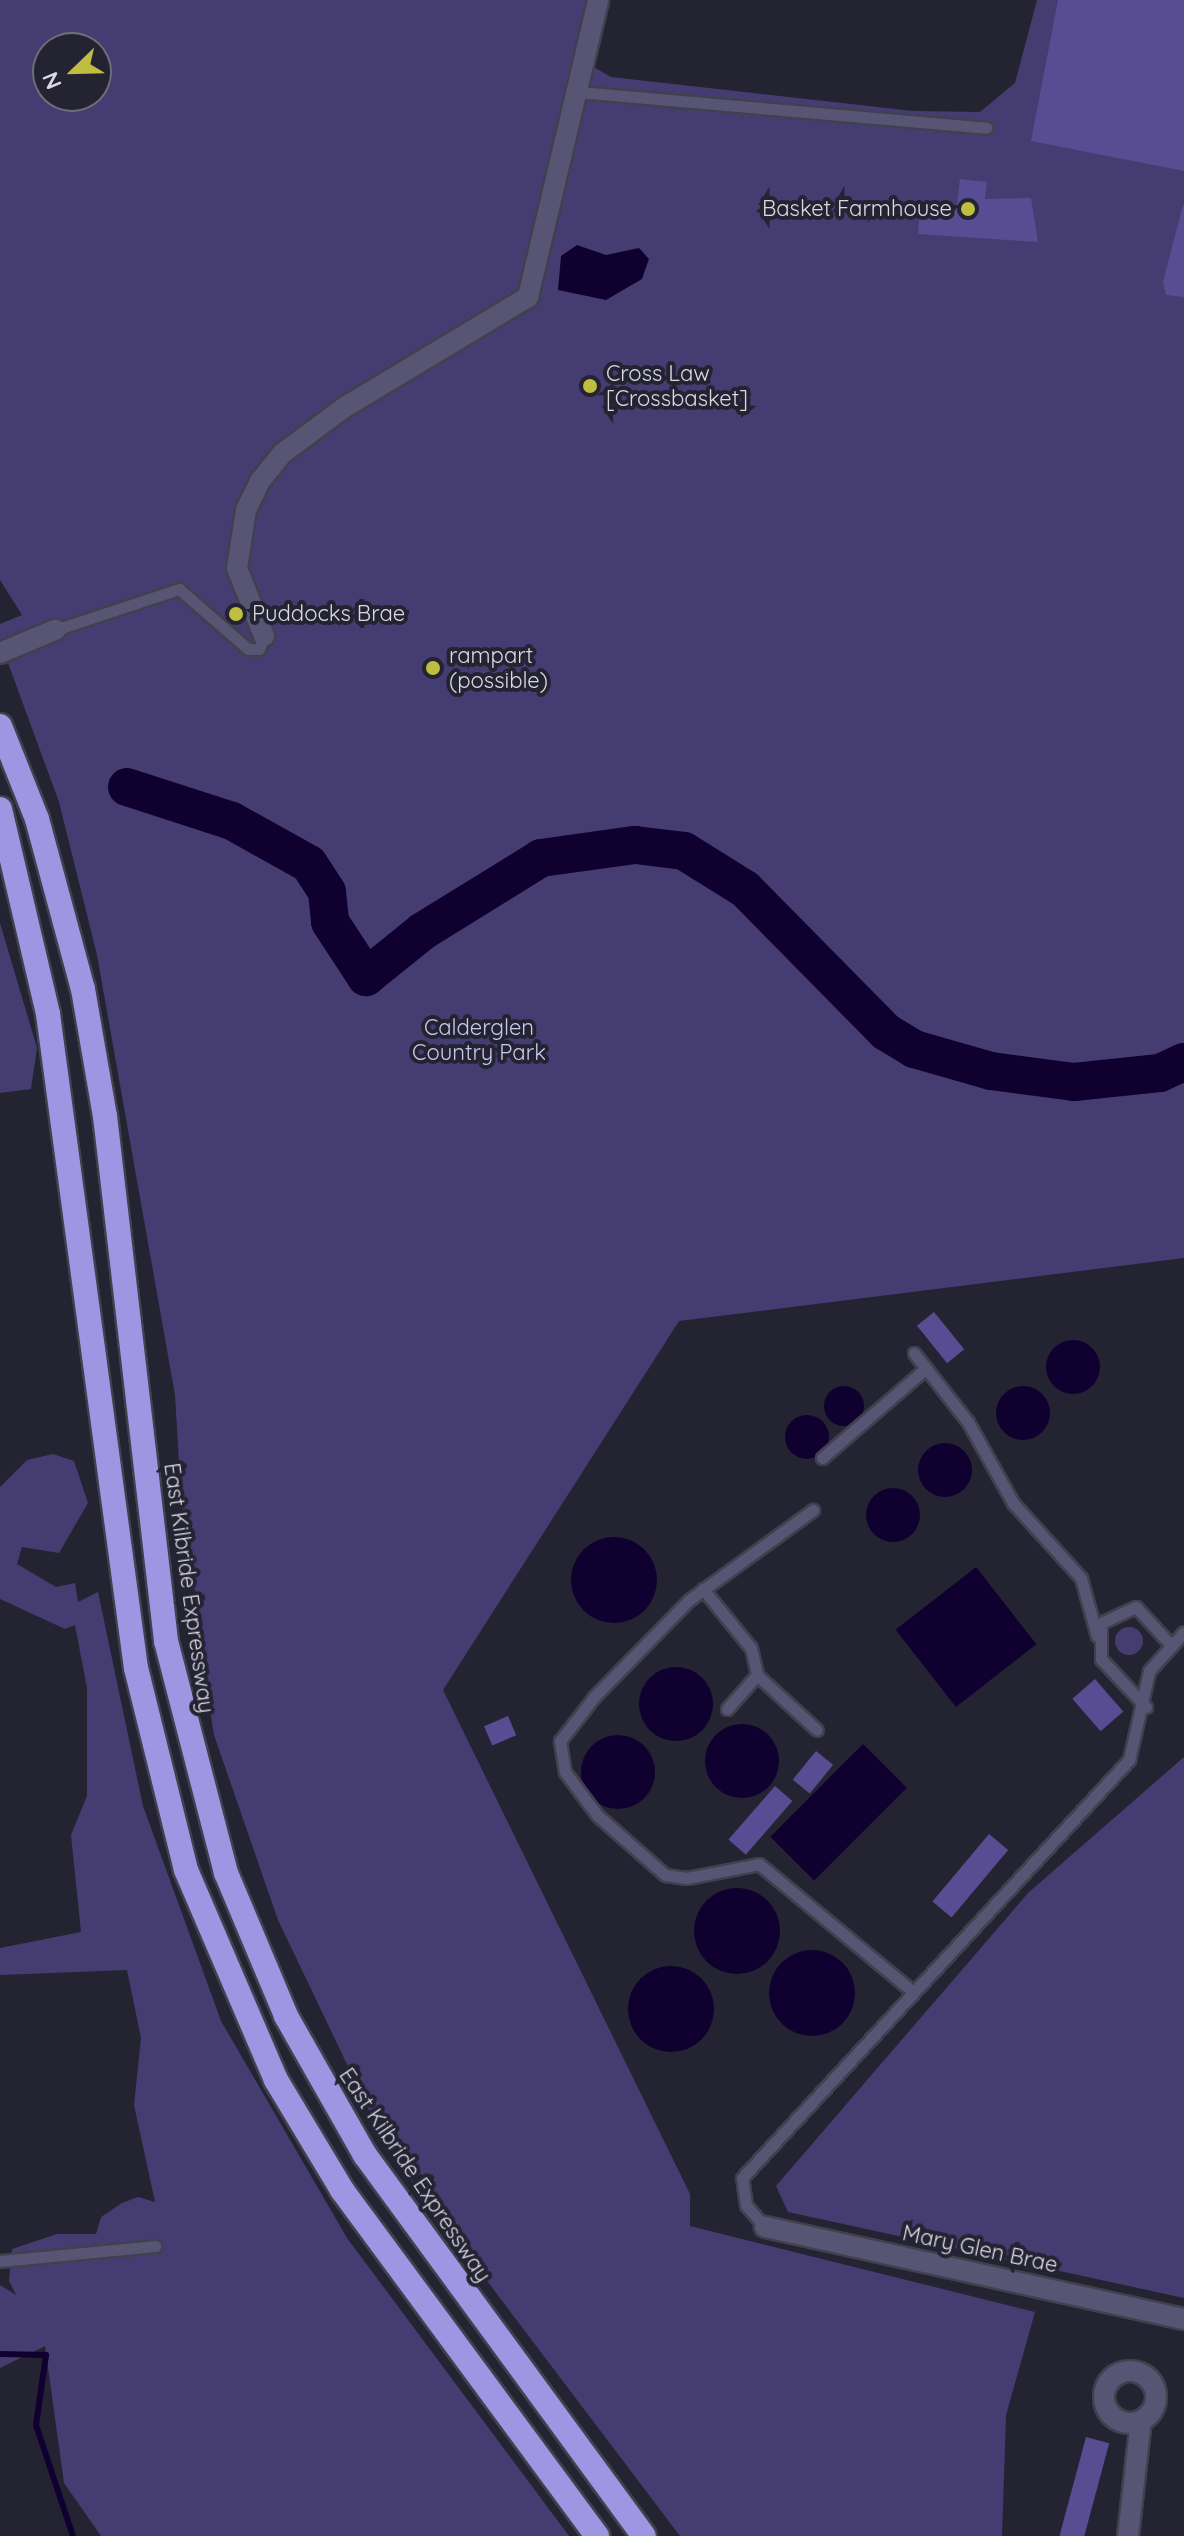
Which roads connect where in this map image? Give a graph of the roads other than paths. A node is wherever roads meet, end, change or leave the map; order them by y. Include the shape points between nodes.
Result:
1 (598, 0) edge
2 (578, 92) junction
3 (986, 128) dead end
4 (55, 630) joint
5 (264, 636) joint
6 (0, 653) edge
7 (0, 726) edge
8 (0, 809) edge
9 (914, 1353) dead end
10 (925, 1369) junction
11 (822, 1458) dead end
12 (813, 1510) dead end
13 (703, 1589) junction
14 (1184, 1632) edge
15 (1097, 1636) junction
16 (1169, 1643) junction
17 (757, 1675) junction
18 (1146, 1707) junction
19 (727, 1709) dead end
20 (817, 1730) dead end
21 (911, 1990) junction
22 (765, 2227) joint
23 (155, 2246) dead end
24 (0, 2261) edge
25 (1184, 2319) edge
26 (1141, 2421) dead end
27 (597, 2536) edge
28 (644, 2536) edge
29 (1128, 2536) edge

1 - 2 street
2 - 3 lane
2 - 5 street via 528,297 345,407 283,453 260,481 246,510 237,568
4 - 5 lane via 179,589 248,649 259,649
4 - 6 street
7 - 28 highway, East Kilbride Expressway via 37,819 83,989 105,1116 166,1641 226,1873 286,2016 365,2155
8 - 27 highway via 48,1014 136,1668 186,1870 265,2057 342,2190
9 - 10 lane
10 - 11 lane
10 - 15 lane via 968,1422 1013,1503 1081,1578
12 - 13 lane
13 - 17 lane via 751,1648
13 - 21 lane via 560,1741 565,1772 597,1815 665,1875 687,1878 759,1864
14 - 16 lane
15 - 16 lane via 1113,1613 1136,1607
15 - 18 lane via 1101,1659
16 - 18 lane via 1149,1671
17 - 19 lane
17 - 20 lane
18 - 21 lane via 1129,1760
21 - 22 lane via 742,2178 746,2205
22 - 25 street, Mary Glen Brae
23 - 24 lane
26 - 29 street

